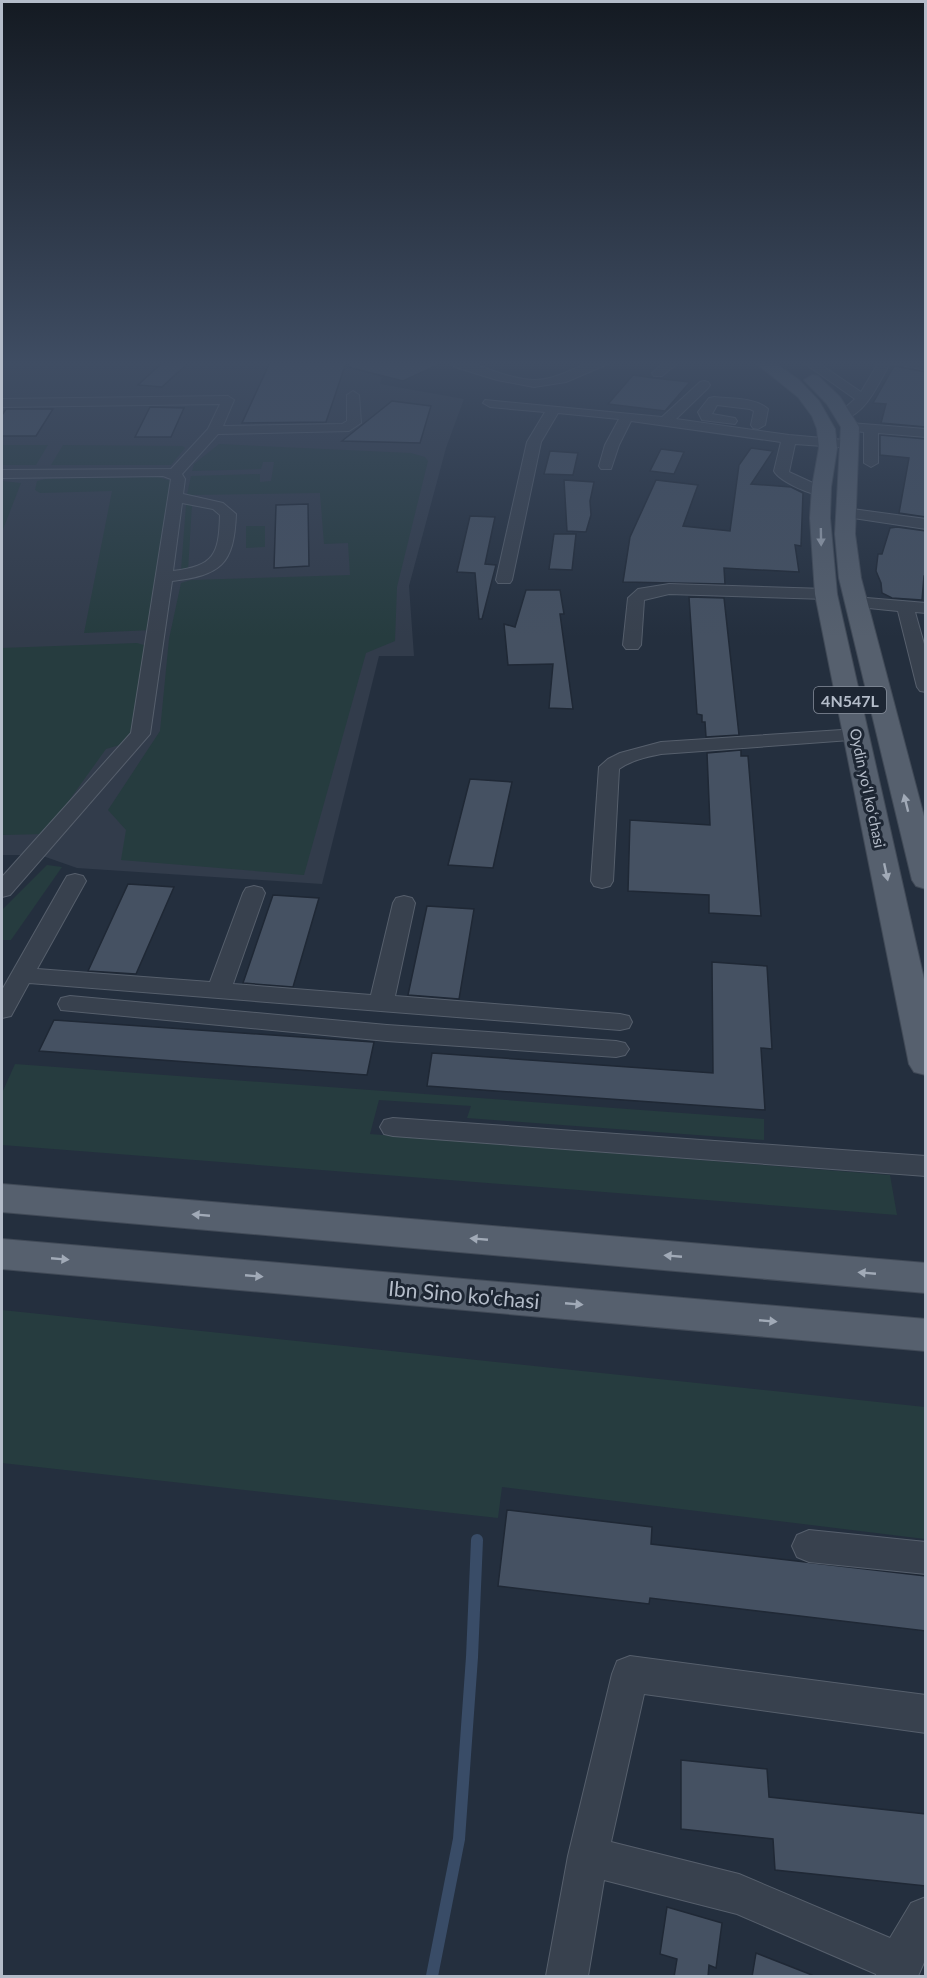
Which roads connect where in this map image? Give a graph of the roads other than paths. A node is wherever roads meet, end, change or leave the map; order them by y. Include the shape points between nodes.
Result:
1 (194, 452) edge
2 (532, 452) edge
3 (610, 452) edge
4 (786, 452) edge
5 (843, 452) edge
6 (850, 452) edge
7 (606, 466) dead end
8 (2, 474) edge
9 (174, 474) junction
10 (821, 492) junction
11 (176, 497) junction
12 (845, 513) junction
13 (926, 524) edge
14 (164, 577) junction
15 (504, 580) dead end
16 (826, 594) junction
17 (855, 602) junction
18 (905, 607) junction
19 (926, 608) edge
20 (632, 645) dead end
21 (926, 687) edge
22 (857, 735) junction
23 (926, 880) edge
24 (75, 881) dead end
25 (602, 881) dead end
26 (2, 890) edge
27 (254, 893) dead end
28 (404, 903) dead end
29 (21, 975) junction
30 (219, 991) junction
31 (70, 1004) dead end
32 (388, 1004) junction
33 (2, 1010) edge
34 (620, 1022) dead end
35 (387, 1033) junction
36 (616, 1049) dead end
37 (926, 1064) edge
38 (393, 1127) dead end
39 (926, 1166) edge
40 (7, 1196) edge
41 (2, 1254) edge
42 (926, 1278) edge
43 (926, 1335) edge
44 (809, 1546) dead end
45 (926, 1558) edge
46 (926, 1714) edge
47 (588, 1856) junction
48 (926, 1918) edge
49 (898, 1970) edge
50 (567, 1977) edge

1 - 9 street
2 - 15 street
3 - 7 street
4 - 10 street via 783,475
5 - 10 main road, Oydin yoʻl koʻchasi / 4N547L
6 - 12 main road, Oydin yoʻl koʻchasi / 4N547L
8 - 9 street
9 - 11 street via 178,479
10 -> 16 main road, Oydin yoʻl koʻchasi / 4N547L via 820,539
11 - 14 street
11 - 14 street via 218,506 228,514 228,538 221,558 212,568
12 - 13 street
12 - 17 main road, Oydin yoʻl koʻchasi / 4N547L
14 - 26 street via 140,734
16 - 20 street via 669,589 644,593 636,598
16 - 22 main road, Oydin yoʻl koʻchasi / 4N547L
17 - 18 street
23 -> 17 main road, Oydin yoʻl koʻchasi / 4N547L
18 - 19 street
18 - 21 street
22 - 25 street via 661,748 617,761 609,767
22 -> 37 main road, Oydin yoʻl koʻchasi / 4N547L
24 - 29 street
27 - 30 street
28 - 32 street
29 - 30 street
29 - 33 street
30 - 32 street
31 - 35 street
32 - 34 street
32 - 35 street
35 - 36 street
38 - 39 street
42 -> 40 main road
41 -> 43 main road, Ibn Sino ko'chasi
44 - 45 street
46 - 47 street via 630,1674
47 - 49 street via 739,1894
47 - 50 street
48 - 49 street

